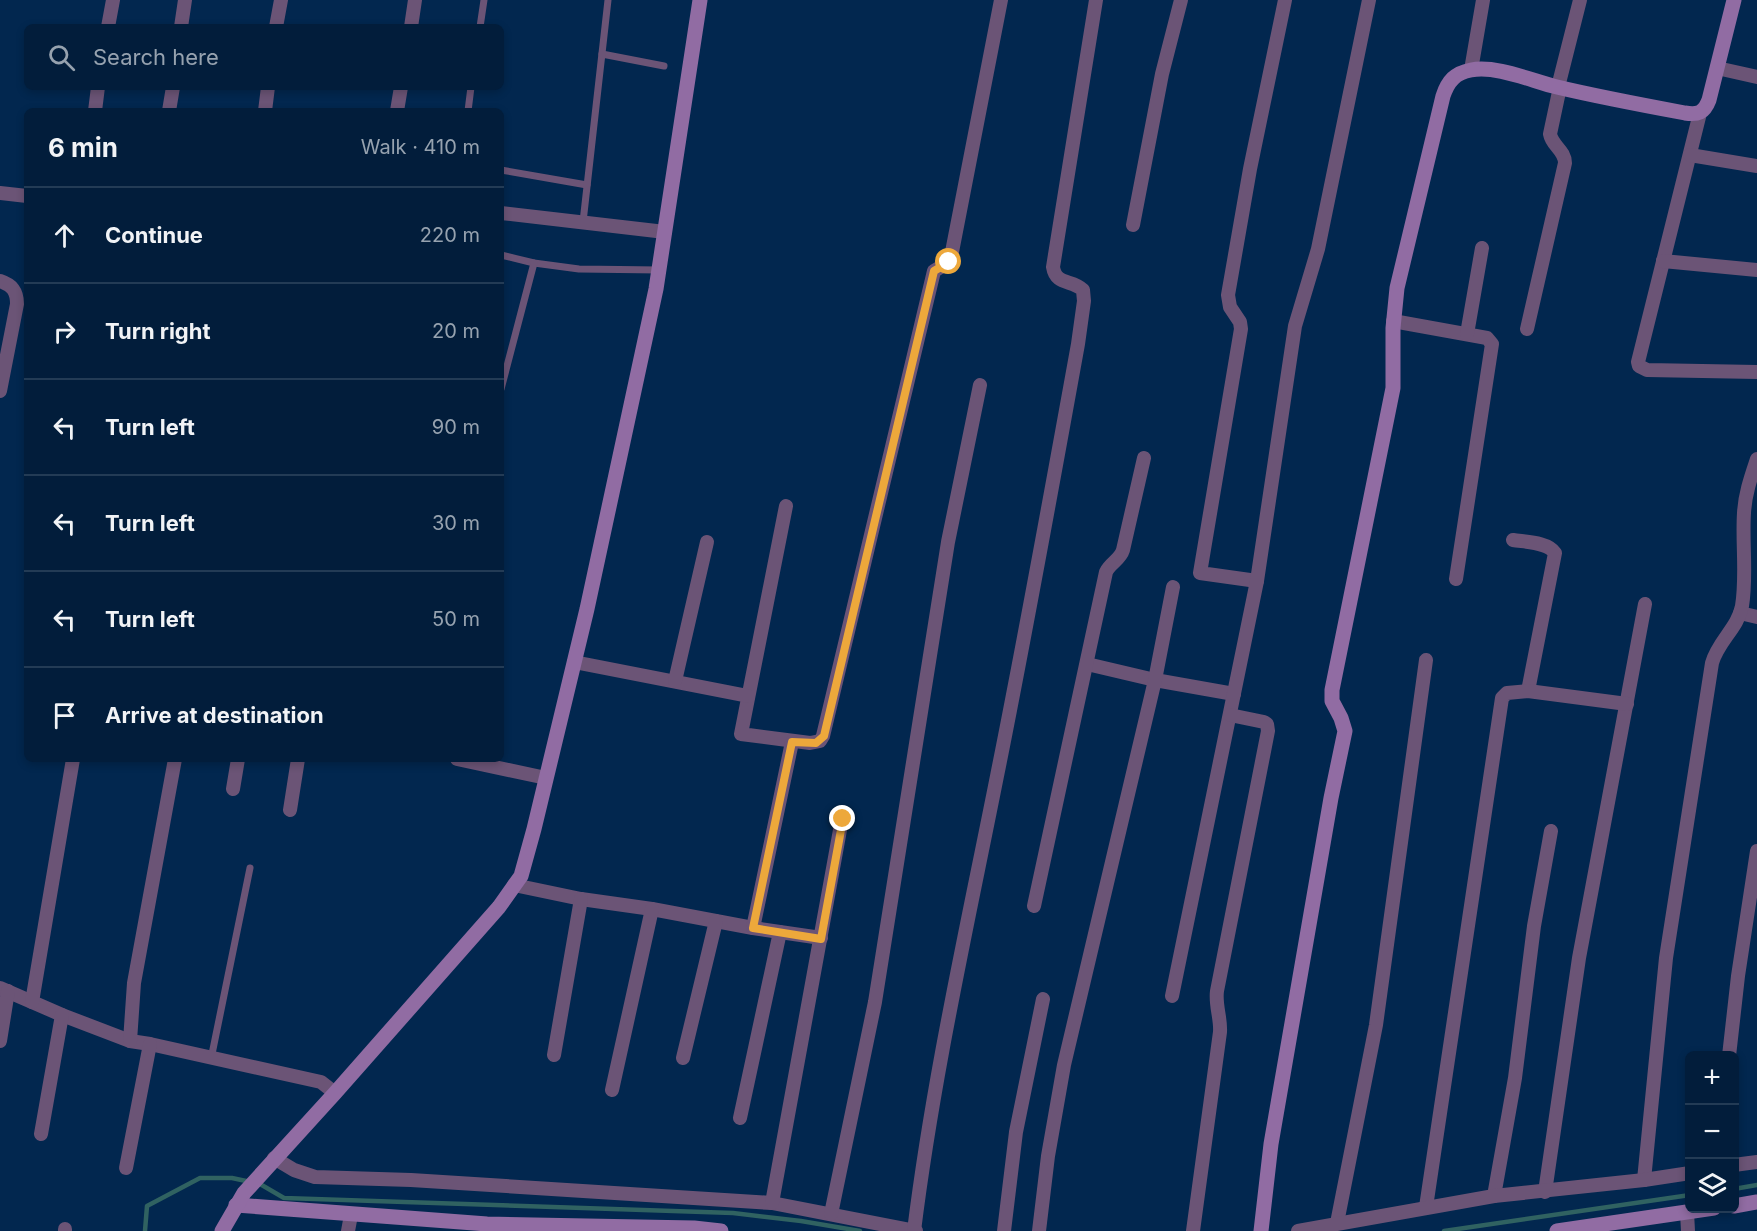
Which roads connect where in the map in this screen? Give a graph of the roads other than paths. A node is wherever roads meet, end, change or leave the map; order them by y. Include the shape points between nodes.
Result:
1 (113, 0) edge
2 (185, 0) edge
3 (281, 0) edge
4 (416, 0) edge
5 (484, 0) edge
6 (608, 0) edge
7 (700, 0) edge
8 (1002, 0) edge
9 (1096, 0) edge
10 (1181, 0) edge
11 (1285, 0) edge
12 (1369, 0) edge
13 (1483, 0) edge
14 (1580, 0) edge
15 (1734, 0) edge
16 (109, 24) edge
17 (181, 24) edge
18 (277, 24) edge
19 (412, 24) edge
20 (480, 24) edge
21 (602, 54) junction
22 (664, 66) dead end
23 (1717, 68) junction
24 (1471, 70) junction
25 (1757, 77) edge
26 (1559, 87) junction
27 (98, 90) edge
28 (172, 90) edge
29 (268, 90) edge
30 (400, 90) edge
31 (471, 90) edge
32 (95, 108) edge
33 (169, 108) edge
34 (265, 108) edge
35 (398, 108) edge
36 (468, 108) edge
37 (1701, 113) junction
38 (1690, 155) junction
39 (1757, 166) edge
40 (504, 171) edge
41 (587, 185) junction
42 (0, 193) edge
43 (24, 196) edge
44 (504, 213) edge
45 (583, 222) junction
46 (1133, 225) dead end
47 (665, 232) junction
48 (1482, 248) dead end
49 (504, 256) edge
50 (1663, 261) junction
51 (534, 263) junction
52 (659, 270) junction
53 (1757, 270) edge
54 (0, 281) edge
55 (1393, 321) junction
56 (1527, 329) dead end
57 (1467, 334) junction
58 (1757, 372) edge
59 (504, 377) edge
60 (980, 385) dead end
61 (0, 392) edge
62 (1144, 458) dead end
63 (1757, 459) edge
64 (786, 506) dead end
65 (1513, 540) dead end
66 (707, 542) dead end
67 (1456, 579) dead end
68 (1257, 581) junction
69 (1173, 586) dead end
70 (1645, 604) dead end
71 (1740, 613) junction
72 (1757, 617) edge
73 (1426, 660) dead end
74 (574, 662) junction
75 (1087, 664) junction
76 (1155, 680) junction
77 (675, 681) junction
78 (1528, 691) junction
79 (1234, 694) junction
80 (748, 696) junction
81 (1628, 704) junction
82 (1230, 715) junction
83 (792, 742) junction
84 (72, 762) edge
85 (174, 762) edge
86 (238, 762) edge
87 (298, 762) edge
88 (471, 762) edge
89 (546, 778) junction
90 (233, 789) dead end
91 (290, 810) dead end
92 (843, 819) dead end
93 (1551, 831) dead end
94 (1757, 851) edge
95 (250, 868) dead end
96 (514, 885) junction
97 (581, 899) junction
98 (1034, 906) dead end
99 (652, 909) junction
100 (716, 921) junction
101 (753, 928) junction
102 (780, 932) junction
103 (821, 939) junction
104 (4, 989) edge
105 (1172, 996) dead end
106 (1043, 999) dead end
107 (32, 1002) junction
108 (62, 1015) junction
109 (0, 1041) edge
110 (130, 1041) junction
111 (150, 1044) junction
112 (1730, 1051) edge
113 (554, 1055) dead end
114 (683, 1058) dead end
115 (211, 1059) junction
116 (612, 1090) dead end
117 (335, 1094) junction
118 (740, 1118) dead end
119 (41, 1134) dead end
120 (274, 1158) junction
121 (1757, 1162) edge
122 (1739, 1165) edge
123 (126, 1168) dead end
124 (1685, 1174) edge
125 (1644, 1180) junction
126 (1545, 1192) junction
127 (1494, 1196) junction
128 (1757, 1202) edge
129 (772, 1203) junction
130 (236, 1205) junction
131 (1739, 1205) edge
132 (1426, 1207) junction
133 (1685, 1212) edge
134 (1687, 1213) edge
135 (831, 1214) junction
136 (351, 1215) junction
137 (1337, 1223) junction
138 (486, 1227) edge
139 (228, 1228) edge
140 (592, 1229) edge
141 (694, 1229) edge
142 (1319, 1229) edge
143 (348, 1231) edge
144 (721, 1231) edge
145 (915, 1231) edge
146 (1004, 1231) edge
147 (1039, 1231) edge
148 (1193, 1231) edge
149 (1261, 1231) edge
150 (1298, 1231) edge
151 (1557, 1231) edge
152 (1688, 1231) edge

1 - 16 street
2 - 17 street
3 - 18 street
4 - 19 street
5 - 20 lane
6 - 21 lane
7 - 47 street
8 - 83 street via 951,257 934,271 824,736 816,743
9 - 145 street via 1053,267 1056,277 1083,290 1078,344 924,1151
10 - 46 street via 1162,74
11 - 68 street via 1230,284 1229,303 1241,329 1200,573
12 - 68 street via 1318,249 1295,326
13 - 24 street
14 - 26 street
15 - 23 street
21 - 22 lane
21 - 41 lane
23 - 25 street
23 - 37 street via 1709,100
24 - 26 street via 1491,70
24 - 55 street via 1452,78 1443,96 1404,255
26 - 37 street via 1694,115
26 - 56 street via 1550,134 1564,154 1565,163
27 - 32 street
28 - 33 street
29 - 34 street
30 - 35 street
31 - 36 lane
37 - 38 street
38 - 39 street
38 - 50 street
40 - 41 lane
41 - 45 lane
42 - 43 street
44 - 45 street
45 - 47 street
47 - 52 street
48 - 57 street
49 - 51 lane
50 - 53 street
50 - 58 street via 1639,366 1653,370
51 - 52 lane via 579,269
51 - 59 lane
52 - 74 street
54 - 61 street via 17,295
55 - 57 street
55 - 149 street via 1393,388 1332,690 1332,701 1345,731 1271,1144
57 - 67 street via 1487,338 1492,347
60 - 135 street via 948,542 875,1002
62 - 75 street via 1124,550 1106,572
63 - 71 street via 1744,512
64 - 80 street
65 - 78 street via 1548,547 1555,553
66 - 77 street
68 - 79 street
69 - 76 street
70 - 81 street
71 - 72 street
71 - 125 street via 1712,663 1666,958
73 - 137 street via 1376,1025
74 - 77 street
74 - 89 street
75 - 76 street
75 - 98 street
76 - 79 street
76 - 147 street via 1064,1065
77 - 80 street
78 - 81 street
78 - 132 street via 1507,693 1500,704
79 - 82 street
80 - 83 street via 741,734
81 - 126 street via 1579,957
82 - 105 street
82 - 148 street via 1264,722 1268,731 1217,991 1220,1032
83 - 101 street
84 - 107 street
85 - 110 street via 134,983
86 - 90 street
87 - 91 street
88 - 89 street
89 - 96 street via 521,876
92 - 103 street
93 - 127 street
94 - 112 street
95 - 115 lane
96 - 97 street
96 - 117 street
97 - 99 street
97 - 113 street
99 - 100 street
99 - 116 street
100 - 101 street
100 - 114 street
101 - 102 street
102 - 103 street
102 - 118 street
103 - 129 street
104 - 107 street
104 - 109 street
106 - 146 street via 1016,1132
107 - 108 street
108 - 110 street
108 - 119 street
110 - 111 street
111 - 115 street
111 - 123 street
115 - 117 street via 321,1082
117 - 120 street
120 - 129 street via 315,1177
120 - 130 street
121 - 122 street
124 - 125 street
125 - 126 street
126 - 127 street
127 - 132 street
128 - 131 street
129 - 135 street
130 - 136 street
130 - 139 street
132 - 137 street
133 - 151 street
134 - 152 street
135 - 145 street
136 - 138 street
136 - 143 street
137 - 142 street
138 - 140 street
140 - 141 street
141 - 144 street
142 - 150 street

